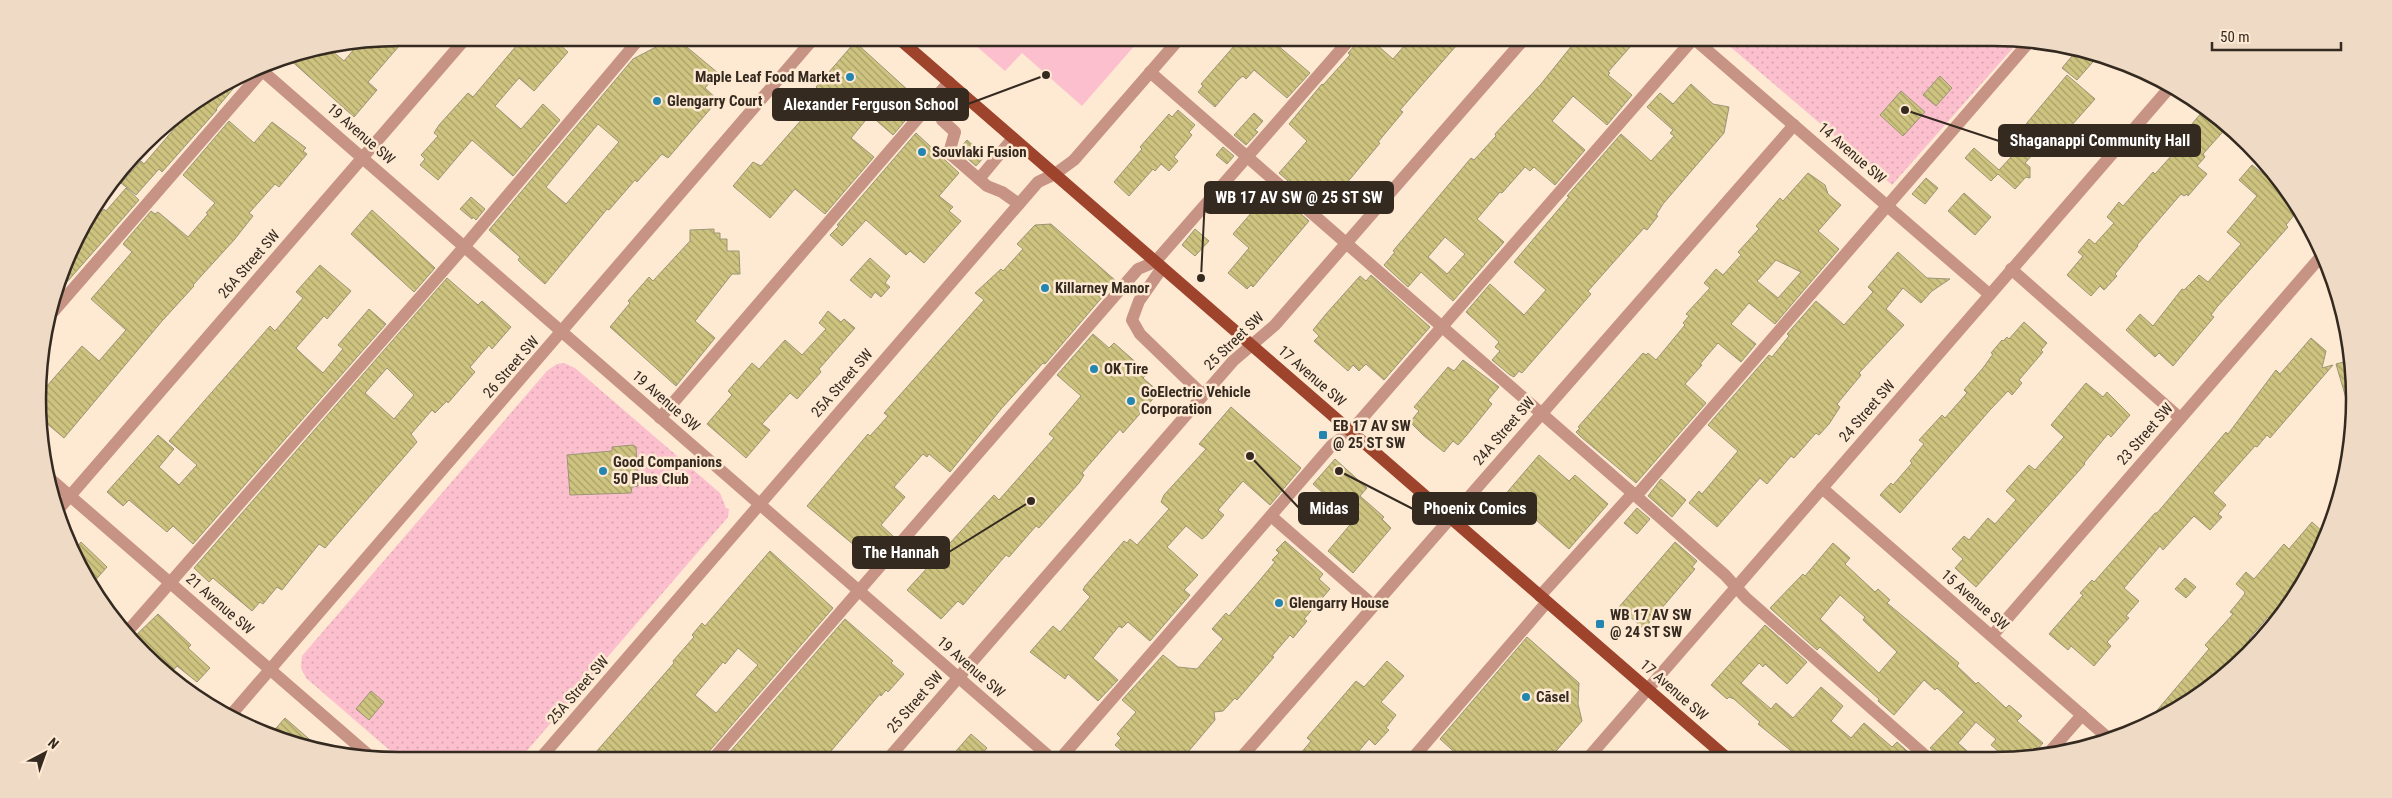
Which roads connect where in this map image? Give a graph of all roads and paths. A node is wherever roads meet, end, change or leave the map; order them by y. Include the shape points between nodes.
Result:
1 (459, 46) edge
2 (633, 46) edge
3 (807, 46) edge
4 (907, 46) edge
5 (1173, 46) edge
6 (1344, 46) edge
7 (1518, 46) edge
8 (1686, 46) edge
9 (1702, 46) edge
10 (2024, 48) edge
11 (268, 72) edge
12 (1150, 72) junction
13 (254, 78) edge
14 (949, 82) junction
15 (2166, 92) edge
16 (963, 95) junction
17 (1794, 125) junction
18 (1013, 138) junction
19 (362, 157) junction
20 (1246, 157) junction
21 (1055, 174) junction
22 (979, 179) junction
23 (1019, 204) junction
24 (1888, 206) junction
25 (1346, 244) junction
26 (464, 246) junction
27 (2317, 260) edge
28 (1159, 265) junction
29 (2011, 269) junction
30 (1989, 294) junction
31 (59, 305) edge
32 (1440, 326) junction
33 (562, 332) junction
34 (1252, 346) junction
35 (1203, 395) junction
36 (1541, 412) junction
37 (660, 418) junction
38 (2180, 418) junction
39 (1350, 432) junction
40 (57, 484) edge
41 (1822, 488) junction
42 (1635, 494) junction
43 (70, 496) junction
44 (759, 504) junction
45 (63, 505) edge
46 (1271, 516) junction
47 (1449, 517) junction
48 (170, 582) junction
49 (1735, 587) junction
50 (859, 592) junction
51 (1544, 599) junction
52 (1373, 605) junction
53 (131, 628) edge
54 (1992, 636) junction
55 (271, 669) junction
56 (958, 678) junction
57 (1648, 690) junction
58 (235, 710) edge
59 (2082, 715) junction
60 (2103, 734) edge
61 (2055, 746) edge
62 (363, 750) edge
63 (546, 752) edge
64 (719, 752) edge
65 (894, 752) edge
66 (1044, 752) edge
67 (1066, 752) edge
68 (1246, 752) edge
69 (1419, 752) edge
70 (1593, 752) edge
71 (1720, 752) edge
72 (1921, 752) edge

1 - 19 street, 26A Street SW
2 - 26 street
3 - 33 street, 26 Street SW
4 - 14 main road, 17 Avenue SW
5 - 12 street, 25A Street SW
6 - 20 street
7 - 25 street, 25 Street SW
8 - 32 street
9 - 17 street, 14 Avenue SW
10 - 24 street
11 - 19 street, 19 Avenue SW
12 - 20 street
12 - 21 street, 25A Street SW via 1074,160
13 - 31 street
14 - 16 main road, 17 Avenue SW
14 - 37 street
15 - 29 street, 24 Street SW
16 - 18 main road, 17 Avenue SW
16 - 22 street via 942,120 956,132 949,153
17 - 24 street, 14 Avenue SW
17 - 36 street, 24A Street SW
18 - 21 main road, 17 Avenue SW
18 - 22 street
19 - 26 street, 19 Avenue SW
19 - 43 street, 26A Street SW
20 - 25 street
20 - 28 street
21 - 23 street, 25A Street SW via 1038,182
21 - 28 main road, 17 Avenue SW
22 - 23 street
23 - 44 street, 25A Street SW
24 - 30 street, 14 Avenue SW
24 - 42 street
25 - 32 street
25 - 34 street, 25 Street SW via 1275,325
26 - 33 street, 19 Avenue SW
26 - 48 street
27 - 38 street, 23 Street SW
28 - 34 main road, 17 Avenue SW
28 - 35 street via 1132,320 1140,334
28 - 50 street via 1138,269
29 - 30 street, 24 Street SW
29 - 38 street
30 - 41 street, 24 Street SW
32 - 36 street
32 - 39 street
33 - 37 street, 19 Avenue SW
33 - 55 street, 26 Street SW
34 - 35 street, 25 Street SW via 1233,361
34 - 39 main road, 17 Avenue SW
35 - 56 street, 25 Street SW
36 - 42 street
36 - 47 street, 24A Street SW
37 - 44 street, 19 Avenue SW
38 - 54 street, 23 Street SW
39 - 46 street via 1332,445
39 - 47 main road, 17 Avenue SW
40 - 43 street, 21 Avenue SW
41 - 49 street, 24 Street SW
41 - 54 street, 15 Avenue SW
42 - 49 street via 1725,574
42 - 51 street
43 - 45 street, 26A Street SW
43 - 48 street, 21 Avenue SW
44 - 50 street, 19 Avenue SW
44 - 63 street, 25A Street SW
46 - 52 street
46 - 67 street
47 - 51 main road, 17 Avenue SW
47 - 52 street, 24A Street SW
48 - 53 street
48 - 55 street, 21 Avenue SW
49 - 57 street, 24 Street SW
49 - 72 street
50 - 56 street, 19 Avenue SW
50 - 64 street
51 - 57 main road, 17 Avenue SW
51 - 69 street via 1465,702
52 - 68 street, 24A Street SW
54 - 59 street, 15 Avenue SW
55 - 58 street, 26 Street SW
55 - 62 street, 21 Avenue SW
56 - 65 street, 25 Street SW
56 - 66 street, 19 Avenue SW
57 - 70 street, 24 Street SW
57 - 71 main road, 17 Avenue SW
59 - 60 street, 15 Avenue SW
59 - 61 street

